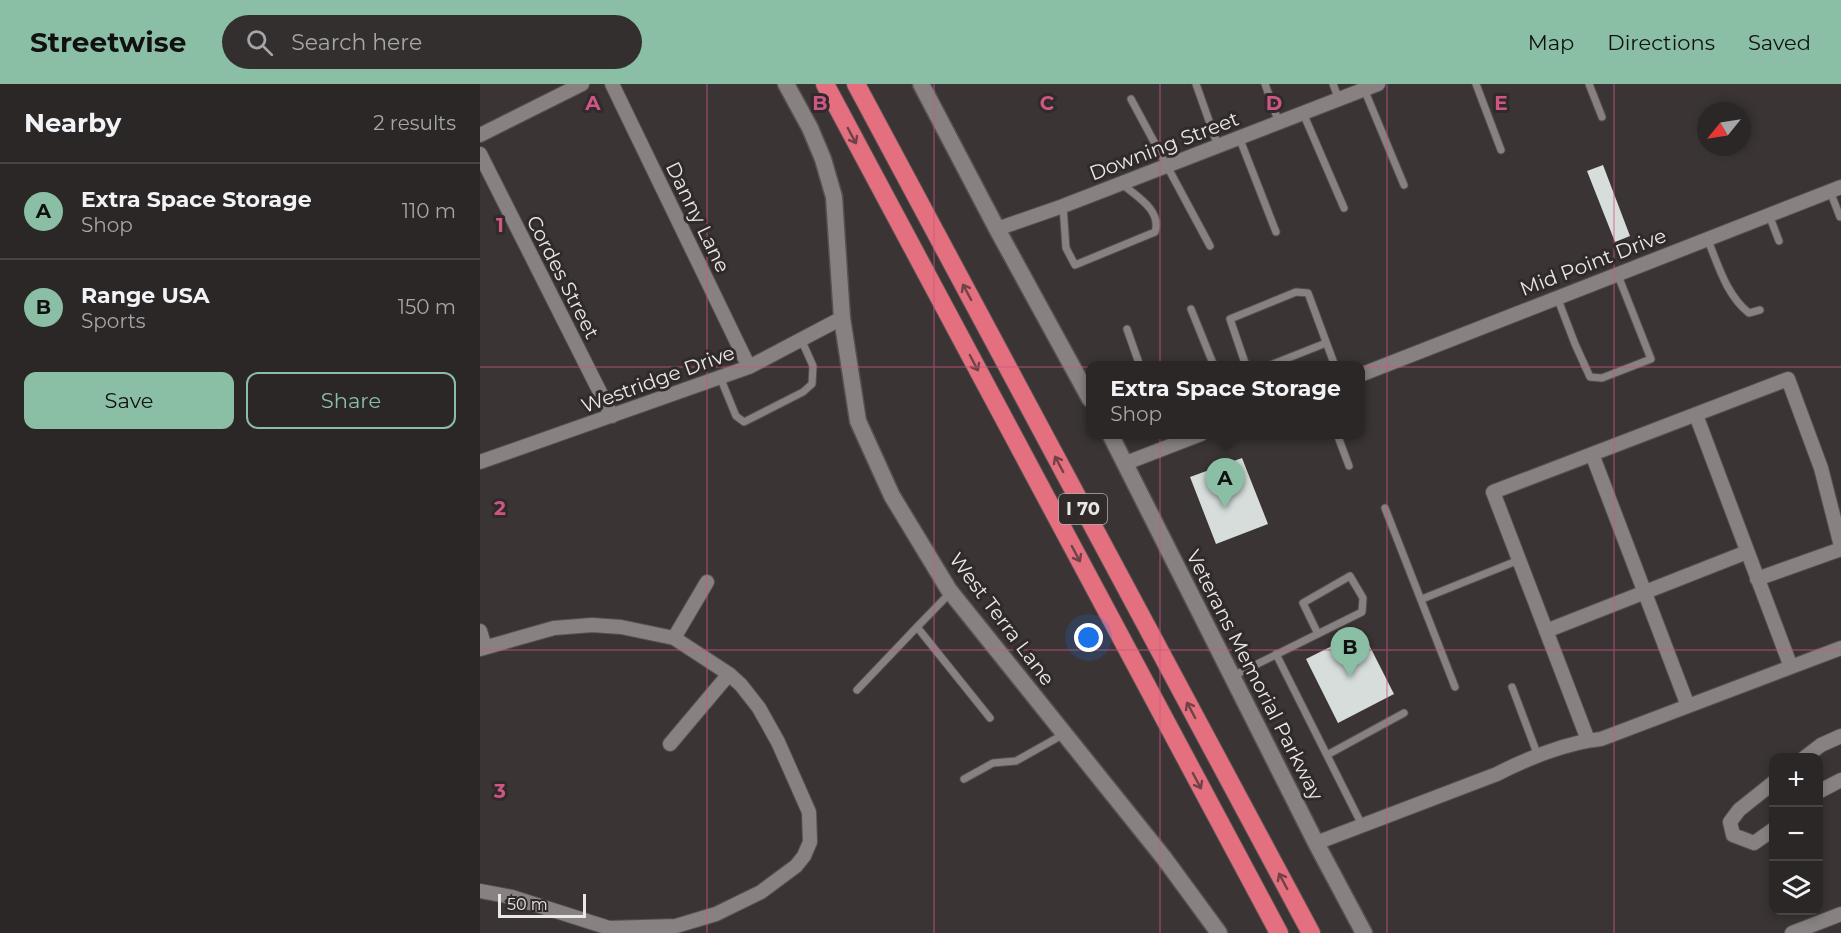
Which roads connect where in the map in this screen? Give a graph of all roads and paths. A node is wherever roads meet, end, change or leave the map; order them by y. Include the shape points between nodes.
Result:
1 (582, 84) edge
2 (612, 84) edge
3 (786, 84) edge
4 (825, 84) edge
5 (856, 84) edge
6 (921, 84) edge
7 (1196, 84) edge
8 (1265, 84) edge
9 (1333, 84) edge
10 (1378, 84) edge
11 (1476, 84) edge
12 (1589, 84) edge
13 (1364, 89) junction
14 (1131, 99) dead end
15 (1338, 100) junction
16 (1304, 113) junction
17 (1602, 117) dead end
18 (1279, 123) junction
19 (480, 135) edge
20 (1239, 137) junction
21 (1218, 146) junction
22 (1502, 150) dead end
23 (480, 154) edge
24 (1167, 165) junction
25 (1121, 183) junction
26 (1404, 185) dead end
27 (1836, 189) edge
28 (1063, 206) junction
29 (1344, 208) dead end
30 (1769, 214) junction
31 (1840, 217) edge
32 (997, 229) junction
33 (1276, 232) dead end
34 (1707, 238) junction
35 (1779, 241) dead end
36 (1210, 246) dead end
37 (1617, 273) junction
38 (1557, 297) junction
39 (1191, 309) dead end
40 (1760, 310) dead end
41 (843, 318) junction
42 (1127, 329) dead end
43 (801, 339) junction
44 (1326, 343) junction
45 (1138, 361) edge
46 (1212, 361) edge
47 (1244, 361) edge
48 (1281, 361) edge
49 (1333, 361) edge
50 (749, 367) junction
51 (1365, 373) edge
52 (720, 377) junction
53 (1086, 392) edge
54 (1696, 415) junction
55 (612, 416) junction
56 (1112, 439) edge
57 (1190, 439) edge
58 (1339, 439) edge
59 (1592, 454) junction
60 (480, 462) edge
61 (1126, 463) junction
62 (1349, 466) dead end
63 (1385, 508) dead end
64 (1841, 548) edge
65 (1747, 552) junction
66 (1519, 560) junction
67 (1757, 579) junction
68 (707, 582) dead end
69 (951, 592) junction
70 (1644, 592) junction
71 (1422, 599) junction
72 (917, 627) junction
73 (480, 631) edge
74 (1546, 631) junction
75 (1318, 633) junction
76 (674, 638) junction
77 (483, 648) edge
78 (1841, 648) edge
79 (1276, 654) junction
80 (1791, 667) junction
81 (729, 674) junction
82 (1233, 676) junction
83 (1455, 687) dead end
84 (1512, 687) dead end
85 (856, 690) dead end
86 (1688, 706) junction
87 (1404, 713) dead end
88 (990, 718) dead end
89 (1064, 734) junction
90 (1841, 736) edge
91 (1588, 740) junction
92 (670, 744) dead end
93 (1811, 753) edge
94 (1327, 755) junction
95 (1538, 756) junction
96 (964, 779) dead end
97 (1841, 780) edge
98 (1769, 785) edge
99 (1823, 789) edge
100 (1362, 825) junction
101 (1769, 832) edge
102 (1316, 843) junction
103 (480, 891) edge
104 (1841, 914) edge
105 (609, 931) edge
106 (1219, 933) edge
107 (1279, 933) edge
108 (1311, 933) edge
109 (1364, 933) edge
110 (1792, 933) edge

1 - 19 street
2 - 50 street, Danny Lane
3 - 41 street, West Terra Lane via 819,148 834,197
4 -> 107 highway, I 70
108 -> 5 highway, I 70
6 - 32 street
7 - 21 lane
8 - 18 lane
9 - 15 lane
10 - 13 street, Downing Street
11 - 22 lane
12 - 17 lane
13 - 15 street, Downing Street
13 - 26 lane
14 - 24 lane
15 - 16 street, Downing Street
16 - 18 street, Downing Street
16 - 29 lane
18 - 20 street, Downing Street
20 - 21 street, Downing Street
20 - 33 lane
21 - 24 street, Downing Street
23 - 55 street, Cordes Street
24 - 25 street, Downing Street
24 - 36 lane
25 - 28 street, Downing Street
25 - 28 lane via 1151,208 1155,232 1075,265 1066,248
27 - 30 street, Mid Point Drive
27 - 31 lane
28 - 32 street, Downing Street
30 - 34 street, Mid Point Drive
30 - 35 lane
32 - 53 street
34 - 37 street, Mid Point Drive
34 - 40 lane via 1739,305 1749,312
37 - 38 street, Mid Point Drive
37 - 38 lane via 1651,359 1602,378 1590,377
38 - 51 street, Mid Point Drive
39 - 46 lane
41 - 43 street, Westridge Drive
41 - 69 street, West Terra Lane via 858,421 892,495
42 - 45 lane
43 - 50 street, Westridge Drive
43 - 52 lane via 813,366 812,384 744,422 736,416
44 - 47 lane via 1308,293 1296,291 1230,320
44 - 48 lane
44 - 49 lane
50 - 52 street, Westridge Drive
52 - 55 street, Westridge Drive
54 - 59 street
54 - 64 street via 1788,379 1821,468
54 - 65 street
55 - 60 street, Westridge Drive
56 - 61 street, Veterans Memorial Parkway
57 - 61 street
58 - 62 lane
59 - 66 street via 1493,492
59 - 70 street
61 - 82 street, Veterans Memorial Parkway
63 - 71 lane
64 - 67 street
65 - 67 street
65 - 70 street
66 - 71 lane
66 - 74 street
67 - 80 street
68 - 76 street
69 - 72 lane
69 - 89 street, West Terra Lane
70 - 74 street
70 - 86 street
71 - 83 lane
72 - 85 lane
72 - 88 lane
73 - 77 street
74 - 91 street
75 - 75 lane via 1362,612 1363,598 1350,576 1304,603
75 - 79 lane
76 - 77 street via 592,625 554,628
76 - 81 street
78 - 80 street
79 - 82 lane
79 - 94 lane
80 - 86 street
81 - 92 street
81 - 105 street via 759,708 809,812 810,842 804,856 761,892 716,914 676,926
82 - 102 street, Veterans Memorial Parkway
84 - 95 lane
86 - 91 street via 1601,739
87 - 94 lane
89 - 96 lane via 1016,761 993,763
89 - 106 street, West Terra Lane
90 - 93 street
91 - 95 street
94 - 100 lane
95 - 100 street
97 - 99 street
98 - 101 street via 1730,822 1732,835 1754,843
100 - 102 street
102 - 109 street, Veterans Memorial Parkway
103 - 105 street via 512,897
104 - 110 street

